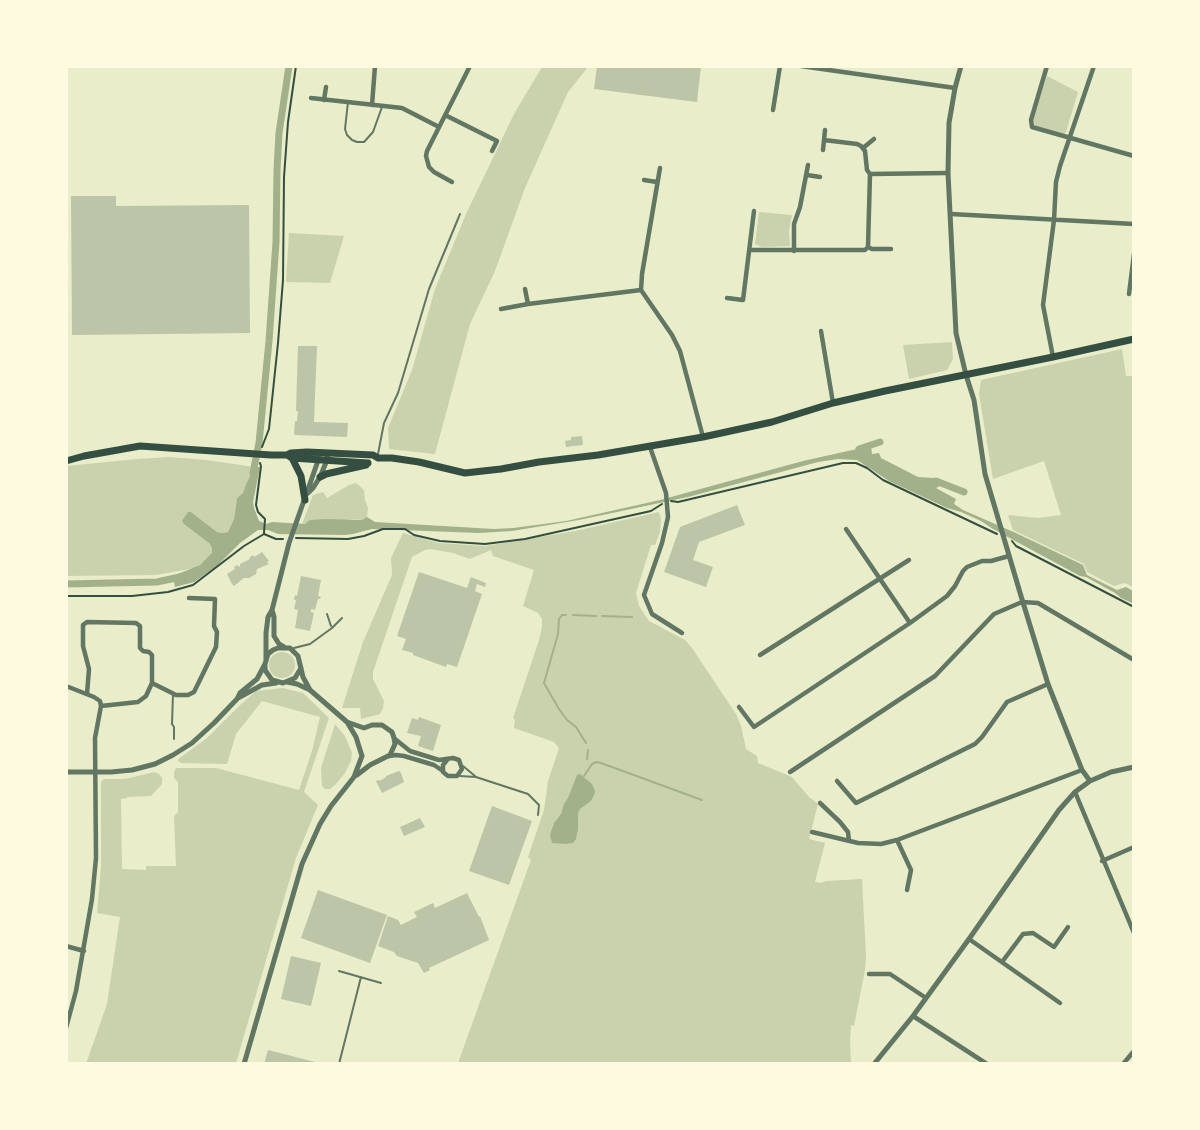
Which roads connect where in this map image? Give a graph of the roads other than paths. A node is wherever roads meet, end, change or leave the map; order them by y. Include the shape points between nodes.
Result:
1 (375, 66) edge
2 (470, 66) edge
3 (780, 66) edge
4 (801, 66) edge
5 (961, 66) edge
6 (1047, 66) edge
7 (1094, 66) edge
8 (326, 87) dead end
9 (955, 88) junction
10 (311, 99) dead end
11 (324, 100) junction
12 (348, 102) junction
13 (372, 105) junction
14 (382, 107) junction
15 (773, 110) dead end
16 (445, 115) junction
17 (439, 127) junction
18 (825, 130) dead end
19 (874, 139) dead end
20 (1070, 139) junction
21 (824, 140) junction
22 (863, 148) junction
23 (822, 150) dead end
24 (492, 151) dead end
25 (1133, 156) edge
26 (808, 165) dead end
27 (660, 168) dead end
28 (948, 173) junction
29 (870, 174) junction
30 (807, 175) junction
31 (820, 177) dead end
32 (644, 180) dead end
33 (452, 182) dead end
34 (657, 182) junction
35 (754, 211) dead end
36 (460, 214) dead end
37 (951, 214) junction
38 (1054, 220) junction
39 (1133, 224) edge
40 (868, 247) junction
41 (891, 249) dead end
42 (750, 250) junction
43 (794, 251) junction
44 (1133, 254) edge
45 (525, 289) dead end
46 (641, 290) junction
47 (1129, 294) dead end
48 (727, 298) dead end
49 (528, 303) junction
50 (502, 309) dead end
51 (821, 331) dead end
52 (1133, 339) edge
53 (1054, 357) junction
54 (966, 375) junction
55 (833, 403) junction
56 (703, 437) junction
57 (650, 447) junction
58 (289, 456) junction
59 (323, 456) junction
60 (377, 458) junction
61 (66, 461) edge
62 (368, 463) junction
63 (320, 477) junction
64 (306, 497) junction
65 (846, 529) dead end
66 (1009, 556) junction
67 (909, 560) dead end
68 (880, 579) junction
69 (189, 598) dead end
70 (1023, 602) junction
71 (272, 610) junction
72 (327, 614) dead end
73 (342, 618) dead end
74 (910, 623) junction
75 (332, 628) junction
76 (682, 633) dead end
77 (287, 648) junction
78 (760, 655) dead end
79 (1133, 660) edge
80 (265, 662) junction
81 (301, 668) junction
82 (152, 683) junction
83 (285, 683) junction
84 (1048, 684) junction
85 (66, 686) edge
86 (310, 691) junction
87 (173, 693) junction
88 (87, 694) junction
89 (237, 699) junction
90 (101, 706) junction
91 (739, 707) dead end
92 (345, 720) junction
93 (370, 726) junction
94 (394, 738) junction
95 (174, 739) dead end
96 (359, 746) junction
97 (388, 756) junction
98 (379, 760) junction
99 (447, 760) junction
100 (461, 764) junction
101 (1133, 767) edge
102 (1082, 769) junction
103 (66, 772) edge
104 (94, 772) junction
105 (443, 772) junction
106 (790, 772) dead end
107 (457, 776) junction
108 (476, 776) junction
109 (354, 777) junction
110 (837, 780) dead end
111 (1090, 781) junction
112 (1075, 792) junction
113 (820, 803) dead end
114 (538, 815) dead end
115 (812, 832) dead end
116 (897, 840) junction
117 (849, 841) junction
118 (1133, 847) edge
119 (1102, 861) junction
120 (907, 890) dead end
121 (1131, 923) edge
122 (1068, 927) dead end
123 (1133, 933) edge
124 (970, 939) junction
125 (66, 946) edge
126 (84, 951) junction
127 (1002, 962) junction
128 (340, 971) dead end
129 (869, 974) dead end
130 (361, 977) junction
131 (380, 982) dead end
132 (926, 998) junction
133 (1060, 1003) dead end
134 (913, 1016) junction
135 (66, 1028) edge
136 (1133, 1051) edge
137 (244, 1063) edge
138 (339, 1063) edge
139 (874, 1063) edge
140 (987, 1063) edge
141 (1123, 1063) edge

1 - 13 street
2 - 16 street
3 - 15 street
4 - 9 street
5 - 9 street
6 - 20 street via 1031,124
7 - 20 street
8 - 11 street
9 - 28 street
10 - 11 street
11 - 12 street
12 - 13 street
12 - 14 lane via 345,129 357,142 364,142 373,132
13 - 14 street
14 - 17 street via 402,108
16 - 17 street
16 - 24 street via 497,141
17 - 33 street via 426,162
18 - 21 street
19 - 22 street
20 - 25 street
20 - 38 street via 1056,183
21 - 22 street
21 - 23 street
22 - 29 street
26 - 30 street
27 - 34 street
28 - 29 street
28 - 37 street
29 - 40 street
30 - 31 street
30 - 43 street via 794,223
32 - 34 street
34 - 46 street
35 - 42 street
36 - 60 lane via 429,289 398,393 384,423
37 - 38 street
37 - 54 street via 956,333
38 - 39 street
38 - 53 street via 1043,305
40 - 41 street
40 - 43 street
42 - 43 street
42 - 48 street via 743,300
44 - 47 street
45 - 49 street
46 - 49 street
46 - 56 street via 680,351
49 - 50 street
51 - 55 street
52 - 53 highway
53 - 54 highway
54 - 55 highway
54 - 66 street via 985,474
55 - 56 highway
56 - 57 highway
57 - 60 highway via 465,472
57 - 76 street via 668,506 666,530 643,595 652,614
58 - 59 highway
58 - 61 highway via 140,446
58 - 64 highway
59 - 60 highway
59 - 62 highway
59 - 63 street
59 - 64 street
60 - 62 highway
62 - 63 highway
63 - 64 street
64 - 71 street
65 - 68 street
66 - 70 street
66 - 74 street via 967,567 947,596
67 - 68 street
68 - 74 street
68 - 78 street
69 - 87 street via 215,598 216,647 194,692
70 - 79 street via 1038,604
70 - 84 street
70 - 106 street via 994,614 935,676
71 - 77 street via 274,636
71 - 80 street
72 - 75 lane
73 - 75 lane
74 - 91 street via 754,727
75 - 77 lane via 310,644
77 - 80 street via 273,650
77 - 81 street via 299,656
80 - 83 street via 272,680
80 - 89 street via 257,679
81 - 83 street
81 - 86 street
82 - 87 street
82 - 88 street via 152,655 140,648 140,626 87,622 83,641 89,669
82 - 90 street via 142,700
83 - 86 street
83 - 89 street via 262,685
84 - 102 street
84 - 110 street via 1007,702 975,744 856,803
85 - 88 street
86 - 92 street
87 - 95 lane
88 - 90 street
89 - 104 street via 199,737 173,755 132,770
90 - 104 street
92 - 93 street
92 - 96 street
93 - 94 street via 382,725
93 - 96 street via 360,734
94 - 97 street
94 - 99 street via 410,751
96 - 98 street via 367,758
96 - 109 street via 361,761
97 - 98 street
97 - 105 street via 404,756
98 - 109 street
99 - 100 street
99 - 105 street
100 - 107 street
100 - 108 lane
101 - 111 street
102 - 111 street
102 - 116 street
103 - 104 street
104 - 126 street via 96,858
105 - 107 street
107 - 108 lane
108 - 114 lane via 528,793 538,805
109 - 137 street via 320,824 306,856
111 - 112 street
112 - 119 street
112 - 124 street
113 - 117 street via 848,832
115 - 117 street
116 - 117 street via 881,844
116 - 120 street via 911,870
118 - 119 street
119 - 121 street
121 - 123 street
122 - 127 street via 1055,947 1033,933 1023,934
124 - 127 street
124 - 132 street
125 - 126 street
126 - 135 street
127 - 133 street
128 - 130 lane
129 - 132 street via 890,974
130 - 131 lane
130 - 138 lane
132 - 134 street
134 - 139 street
134 - 140 street
136 - 141 street

